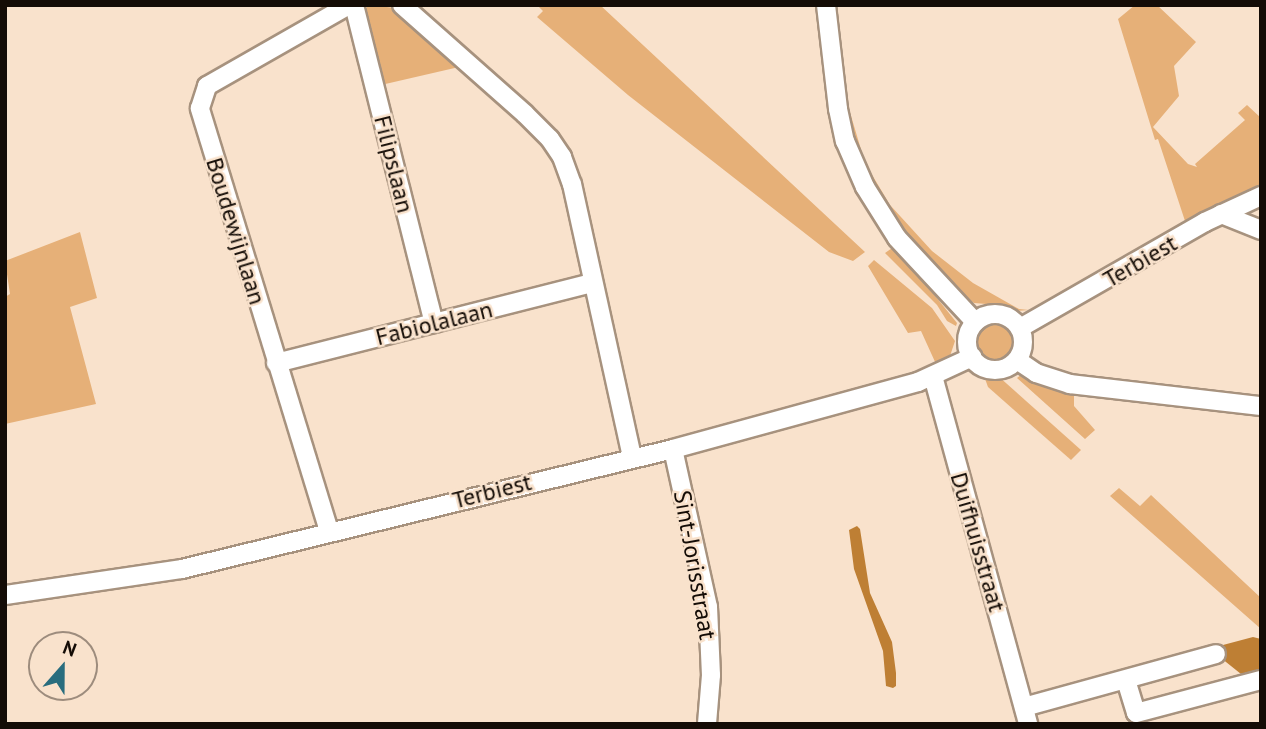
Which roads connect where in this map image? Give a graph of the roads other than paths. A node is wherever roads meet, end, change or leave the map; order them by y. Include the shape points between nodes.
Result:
1 (351, 5) edge
2 (402, 5) edge
3 (826, 5) edge
4 (1261, 196) edge
5 (1221, 214) junction
6 (1261, 230) edge
7 (592, 283) junction
8 (975, 322) junction
9 (434, 323) junction
10 (1020, 328) junction
11 (972, 357) junction
12 (1017, 360) junction
13 (276, 362) junction
14 (933, 376) junction
15 (1261, 406) edge
16 (673, 449) junction
17 (632, 458) junction
18 (329, 531) junction
19 (5, 595) edge
20 (1216, 654) dead end
21 (1126, 680) junction
22 (1261, 680) edge
23 (1026, 715) edge
24 (708, 724) edge

1 - 9 street, Filipslaan
1 - 13 street, Boudewijnlaan via 206,86 201,96 203,121
2 - 7 street via 550,139 572,184
3 - 8 street via 838,109 845,141 865,187 897,238
4 - 5 street, Terbiest
5 - 6 street
5 - 10 street, Terbiest
7 - 9 street, Fabiolalaan
7 - 17 street
8 - 10 street via 999,314
8 - 11 street via 967,340
9 - 13 street, Fabiolalaan
10 - 12 street via 1023,348
11 - 12 street via 993,370
11 - 14 street, Terbiest
12 - 15 street via 1036,373 1070,384
13 - 18 street, Boudewijnlaan
14 - 16 street, Terbiest
14 - 23 street, Duifhuisstraat
16 - 17 street, Terbiest
16 - 24 street, Sint-Jorisstraat via 708,607
17 - 18 street, Terbiest
18 - 19 street, Terbiest via 181,569
20 - 21 street, Duifhuisstraat
21 - 22 street via 1136,713
21 - 23 street, Duifhuisstraat

